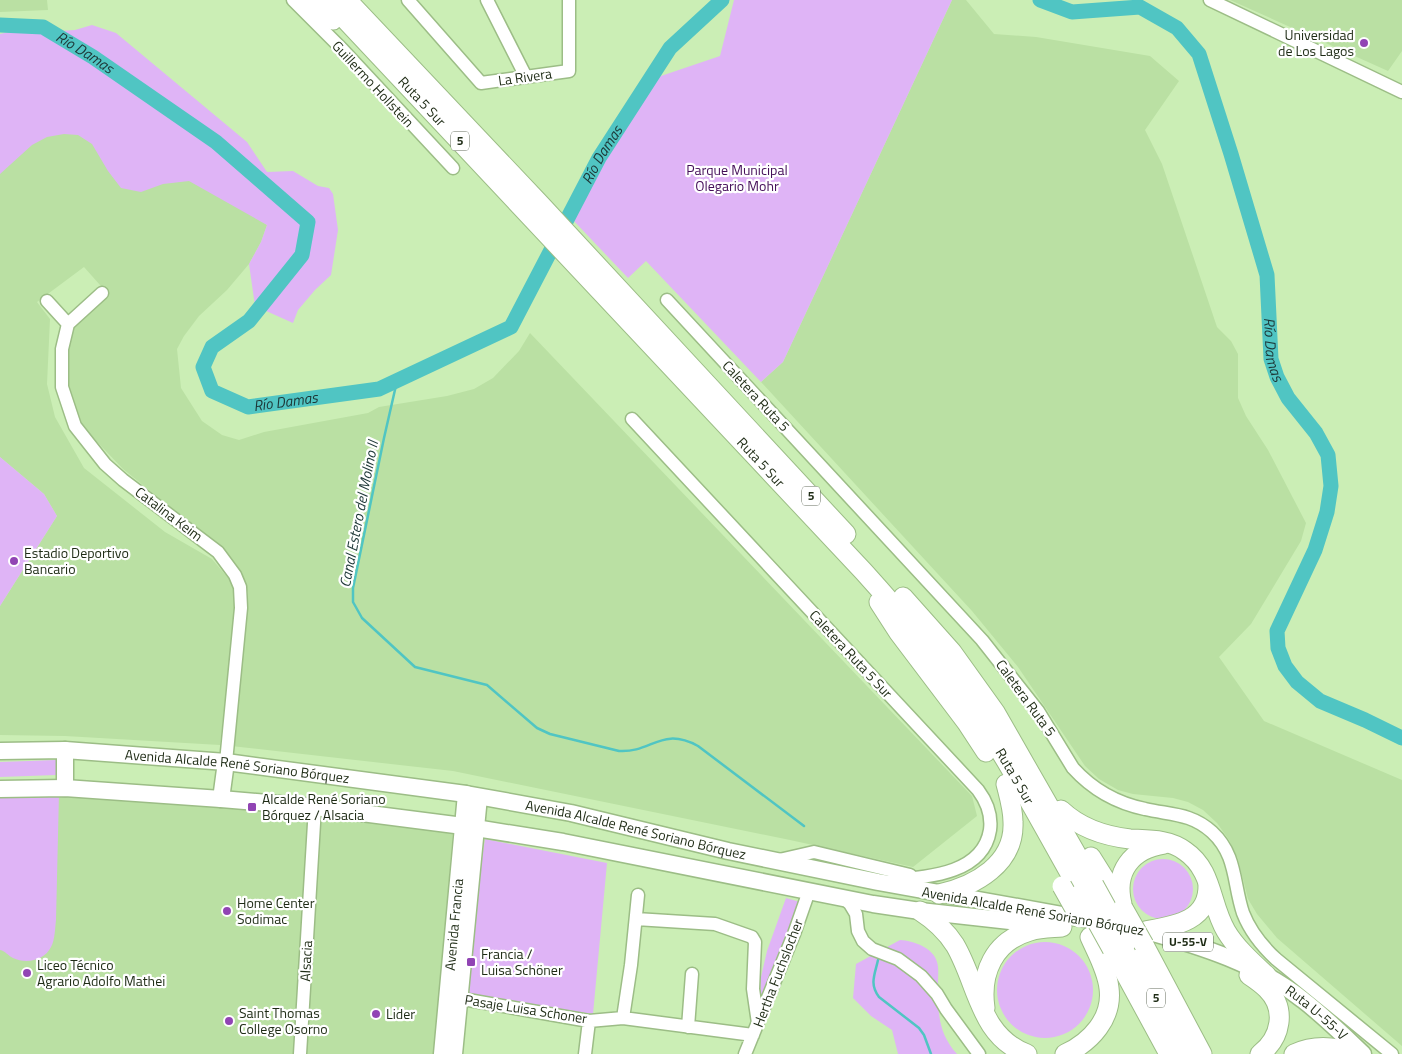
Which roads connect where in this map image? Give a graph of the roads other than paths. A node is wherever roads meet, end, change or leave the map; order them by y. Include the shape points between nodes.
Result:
1 (293, 0) edge
2 (310, 0) edge
3 (327, 0) edge
4 (347, 0) edge
5 (363, 0) edge
6 (408, 0) edge
7 (487, 0) edge
8 (569, 0) edge
9 (1210, 0) edge
10 (392, 70) junction
11 (526, 78) junction
12 (1402, 92) edge
13 (435, 94) junction
14 (453, 168) dead end
15 (534, 209) junction
16 (597, 277) junction
17 (102, 294) dead end
18 (667, 300) dead end
19 (47, 301) dead end
20 (68, 324) junction
21 (632, 419) dead end
22 (864, 572) junction
23 (1007, 731) junction
24 (65, 750) junction
25 (0, 751) edge
26 (226, 762) junction
27 (1006, 784) junction
28 (65, 788) junction
29 (0, 789) edge
30 (472, 795) junction
31 (221, 799) junction
32 (315, 807) junction
33 (1061, 810) junction
34 (571, 813) junction
35 (469, 827) junction
36 (563, 842) junction
37 (1173, 844) junction
38 (778, 861) junction
39 (920, 878) junction
40 (1208, 881) junction
41 (878, 882) junction
42 (1087, 889) junction
43 (809, 891) junction
44 (939, 894) junction
45 (638, 895) dead end
46 (844, 898) junction
47 (1120, 901) junction
48 (873, 904) junction
49 (920, 911) junction
50 (636, 919) junction
51 (858, 924) junction
52 (1062, 927) junction
53 (1124, 938) junction
54 (1246, 972) junction
55 (692, 974) dead end
56 (1267, 976) junction
57 (453, 998) junction
58 (622, 1018) junction
59 (589, 1021) junction
60 (990, 1023) junction
61 (688, 1027) junction
62 (756, 1029) junction
63 (1189, 1030) junction
64 (300, 1054) edge
65 (442, 1054) edge
66 (454, 1054) edge
67 (586, 1054) edge
68 (745, 1054) edge
69 (979, 1054) edge
70 (1027, 1054) edge
71 (1065, 1054) edge
72 (1169, 1054) edge
73 (1187, 1054) edge
74 (1202, 1054) edge
75 (1213, 1054) edge
76 (1260, 1054) edge
77 (1294, 1054) edge
78 (1354, 1054) edge
79 (1364, 1054) edge
80 (1392, 1054) edge

1 - 14 street, Guillermo Hollstein
2 - 10 highway
3 - 10 highway, Ruta 5 Sur / 5
4 - 13 highway, Ruta 5 Sur / 5
5 - 13 highway via 401,42
6 - 11 street, La Rivera via 481,83
7 - 11 street
8 - 11 street, La Rivera via 569,71
9 - 12 street
10 - 15 highway, Ruta 5 Sur / 5
13 - 15 highway, Ruta 5 Sur / 5
15 - 16 highway, Ruta 5 Sur / 5
16 - 22 highway, Ruta 5 Sur / 5
16 - 23 highway, Ruta 5 Sur / 5 via 806,491 933,629
17 - 20 street
18 - 80 street, Caletera Ruta 5 via 982,640 1038,711 1073,768 1114,799 1147,810 1181,815 1212,833 1231,859 1243,912 1264,947
19 - 20 street
20 - 26 street, Catalina Keim via 62,349 62,387 75,426 105,464 123,480 218,552 240,587 242,608
21 - 39 street, Caletera Ruta 5 Sur via 982,796 991,821 989,836 982,850 971,862
22 - 27 highway via 891,622 967,723
22 - 42 highway, Ruta 5 Sur / 5 via 921,637 968,700
23 - 33 highway
23 - 42 highway, Ruta 5 Sur / 5
24 - 25 main road, Avenida Alcalde René Soriano Bórquez
24 - 26 main road, Avenida Alcalde René Soriano Bórquez
24 - 28 main road
26 - 30 main road, Avenida Alcalde René Soriano Bórquez
26 - 31 main road
27 - 44 highway via 1013,822 1006,852 982,878
27 - 71 highway, bridge via 1090,936 1108,981 1110,996 1103,1021 1083,1044
28 - 29 main road, Avenida Alcalde René Soriano Bórquez
28 - 31 main road, Avenida Alcalde René Soriano Bórquez
30 - 34 main road, Avenida Alcalde René Soriano Bórquez
30 - 35 main road, Avenida Francia
31 - 32 main road, Avenida Alcalde René Soriano Bórquez
32 - 35 main road, Avenida Alcalde René Soriano Bórquez
32 - 64 street, Alsacia
33 - 37 highway via 1076,823 1097,832
33 - 47 highway
34 - 36 main road via 562,827
34 - 38 main road, Avenida Alcalde René Soriano Bórquez
35 - 36 main road, Avenida Alcalde René Soriano Bórquez
35 - 57 main road, Avenida Francia
36 - 43 main road, Avenida Alcalde René Soriano Bórquez
37 - 40 highway via 1198,863
37 - 47 highway via 1151,847 1132,858 1121,879
38 - 39 street, Caletera Ruta 5 Sur via 814,852
38 - 41 main road, Avenida Alcalde René Soriano Bórquez
39 - 41 street, Caletera Ruta 5 Sur
40 - 53 highway via 1206,901 1193,917 1175,926
40 - 56 highway via 1226,932
41 - 43 main road
41 - 44 main road, Avenida Alcalde René Soriano Bórquez
42 - 53 highway, Ruta 5 Sur / 5, bridge
43 - 46 main road, Avenida Alcalde René Soriano Bórquez
43 - 62 street, Hertha Fuchslocher
44 - 53 main road, Avenida Alcalde René Soriano Bórquez
45 - 50 street
46 - 48 main road, Avenida Alcalde René Soriano Bórquez
46 - 51 street via 856,914
47 - 53 highway, bridge
48 - 49 main road, Avenida Alcalde René Soriano Bórquez
48 - 51 street
49 - 52 main road, Avenida Alcalde René Soriano Bórquez
49 - 60 highway via 952,940
50 - 58 street
50 - 62 street via 715,924 752,937 755,942 753,989
51 - 69 street via 860,936 867,946 898,959 929,985
52 - 53 main road, Avenida Alcalde René Soriano Bórquez
52 - 60 highway via 1022,934 1006,942 994,956 984,984 985,1008
53 - 54 main road, Avenida Alcalde René Soriano Bórquez / U-55-V via 1188,952
53 - 56 main road, Avenida Alcalde René Soriano Bórquez / U-55-V via 1192,943
53 - 63 highway
53 - 72 highway, Ruta 5 Sur / 5
53 - 73 highway, Ruta 5 Sur / 5
54 - 56 main road, Avenida Alcalde René Soriano Bórquez / U-55-V
54 - 76 highway via 1267,988 1280,1013 1276,1036
55 - 61 street
56 - 79 main road, Ruta U-55-V / U-55-V via 1303,1000
57 - 59 street, Pasaje Luisa Schoner
57 - 65 main road, Avenida Francia
57 - 66 main road, Avenida Francia
58 - 59 street, Pasaje Luisa Schoner
58 - 61 street, Pasaje Luisa Schoner
59 - 67 street
60 - 70 highway via 1003,1040
61 - 62 street, Pasaje Luisa Schoner
62 - 68 street, Hertha Fuchslocher
63 - 74 highway
63 - 75 highway
77 - 78 highway via 1327,1047

